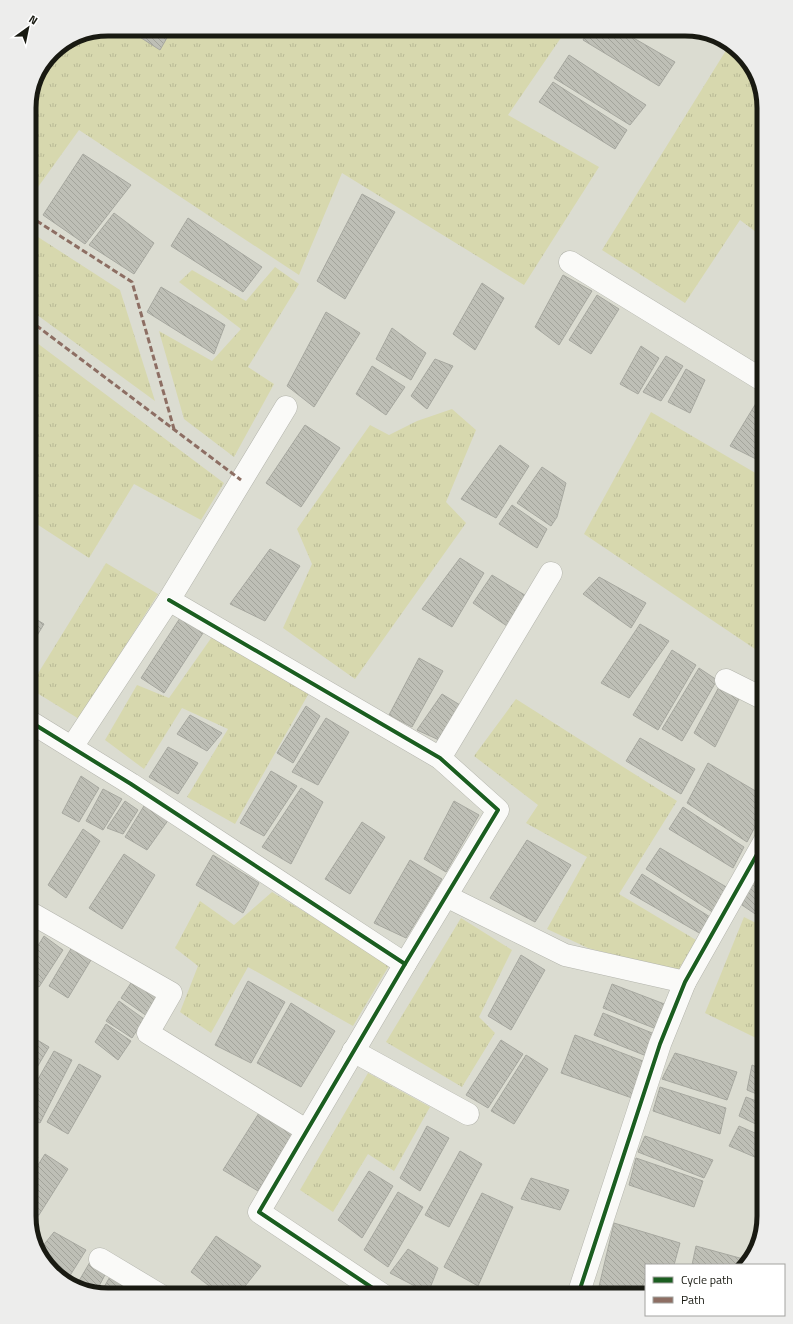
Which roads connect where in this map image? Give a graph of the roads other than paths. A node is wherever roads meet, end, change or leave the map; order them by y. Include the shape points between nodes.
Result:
1 (570, 262) dead end
2 (757, 377) edge
3 (286, 407) dead end
4 (551, 573) dead end
5 (169, 600) junction
6 (726, 680) dead end
7 (757, 696) edge
8 (36, 725) edge
9 (72, 747) junction
10 (440, 758) junction
11 (757, 854) edge
12 (446, 896) junction
13 (36, 916) edge
14 (404, 964) junction
15 (685, 982) junction
16 (354, 1051) junction
17 (468, 1114) dead end
18 (306, 1130) junction
19 (100, 1259) dead end
20 (148, 1288) edge
21 (372, 1288) edge
22 (580, 1288) edge

1 - 2 street
3 - 5 street
4 - 10 street
5 - 9 street
5 - 10 street
6 - 7 street
8 - 9 street
9 - 14 street
10 - 12 street via 498,810
11 - 15 street
12 - 14 street
12 - 15 street via 565,955
13 - 18 street via 171,993 148,1033
14 - 16 street
15 - 22 street via 660,1044
16 - 17 street
16 - 18 street
18 - 21 street via 258,1212
19 - 20 street

